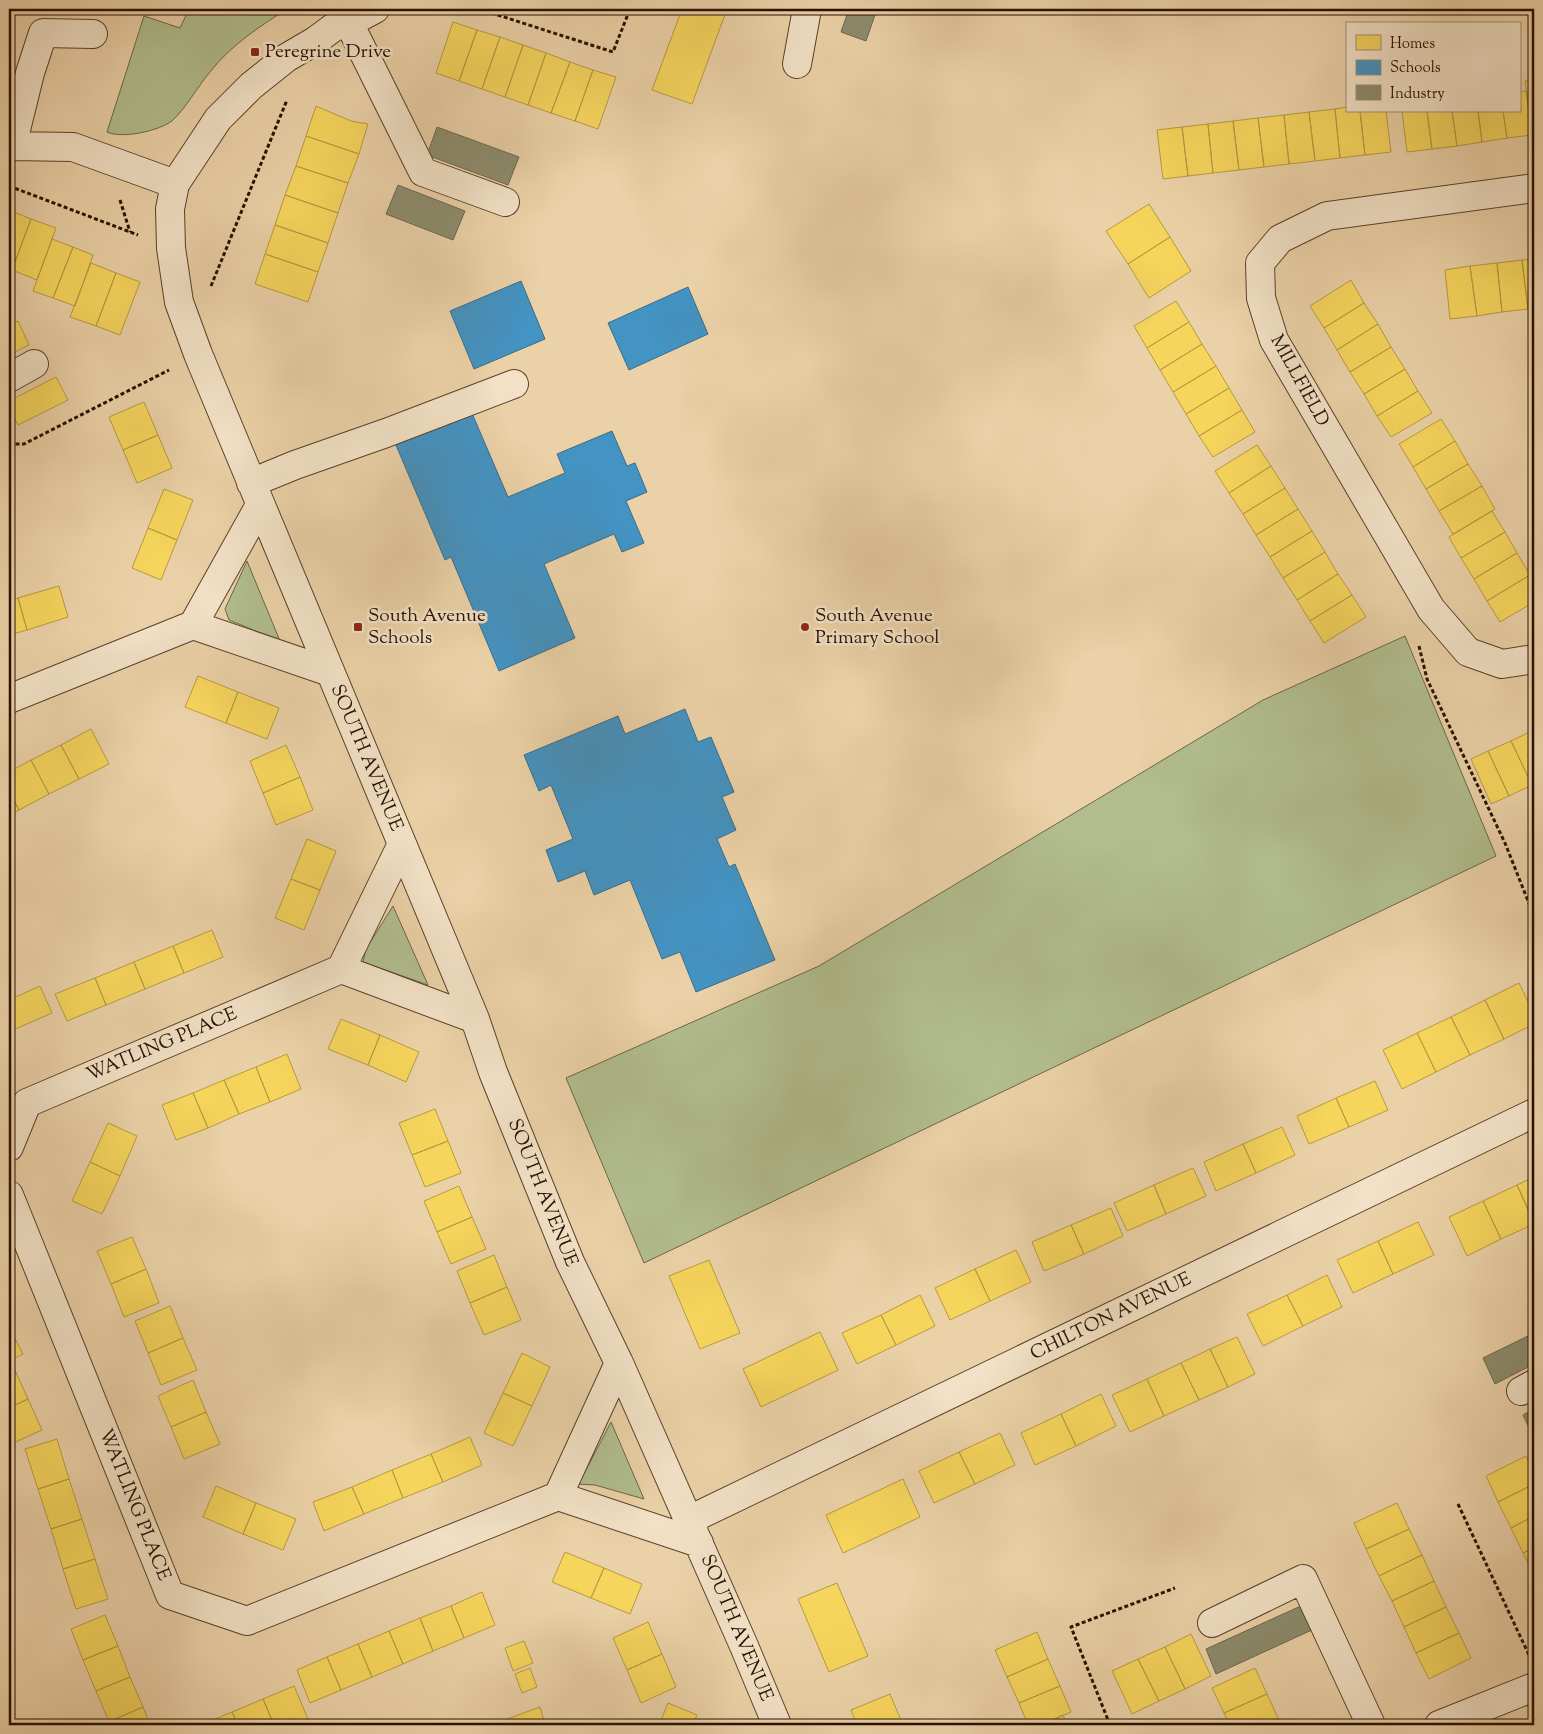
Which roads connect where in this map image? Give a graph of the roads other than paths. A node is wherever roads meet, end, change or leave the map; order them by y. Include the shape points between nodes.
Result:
1 (375, 9) edge
2 (807, 9) edge
3 (349, 23) junction
4 (93, 34) dead end
5 (797, 64) dead end
6 (10, 147) edge
7 (175, 184) junction
8 (1534, 188) edge
9 (505, 202) dead end
10 (34, 364) dead end
11 (9, 378) edge
12 (514, 384) dead end
13 (256, 494) junction
14 (193, 625) junction
15 (1534, 659) edge
16 (330, 672) junction
17 (9, 699) edge
18 (402, 844) junction
19 (341, 968) junction
20 (475, 1019) junction
21 (1534, 1113) edge
22 (9, 1147) edge
23 (9, 1195) edge
24 (619, 1363) junction
25 (558, 1496) junction
26 (694, 1532) junction
27 (1212, 1623) dead end
28 (1534, 1687) edge
29 (772, 1722) edge
30 (1371, 1725) edge
31 (1439, 1725) edge

1 - 3 street
2 - 5 street
3 - 7 street via 334,27 286,58 252,86 218,119
3 - 9 street via 424,172
4 - 6 street via 43,33
6 - 7 street via 74,147
7 - 13 street, SOUTH AVENUE via 170,209 171,248 179,302
8 - 15 street, MILLFIELD via 1327,216 1280,239 1260,262 1261,298 1274,340 1431,609 1468,652 1502,664
10 - 11 street
12 - 13 street via 295,465
13 - 14 street
13 - 16 street, SOUTH AVENUE
14 - 16 street, SOUTH AVENUE
14 - 17 street
16 - 18 street, SOUTH AVENUE
18 - 19 street, SOUTH AVENUE
18 - 20 street, SOUTH AVENUE
19 - 20 street
19 - 22 street, WATLING PLACE via 28,1104
20 - 24 street, SOUTH AVENUE via 493,1072 570,1262
21 - 26 street, CHILTON AVENUE
23 - 25 street, WATLING PLACE via 170,1595 247,1621
24 - 25 street
24 - 26 street, SOUTH AVENUE
25 - 26 street, SOUTH AVENUE
26 - 29 street, SOUTH AVENUE
27 - 30 street via 1303,1579
28 - 31 street

